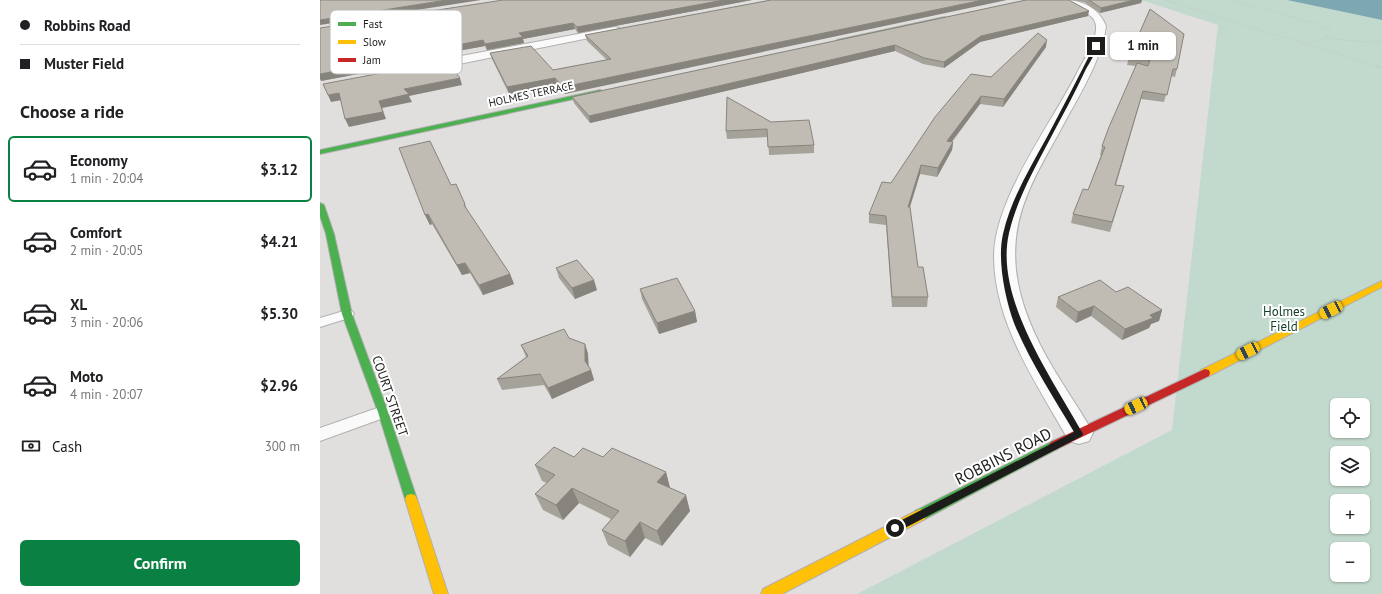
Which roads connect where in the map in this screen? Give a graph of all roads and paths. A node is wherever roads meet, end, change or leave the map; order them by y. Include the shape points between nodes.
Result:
1 (1069, 0) edge
2 (1164, 0) edge
3 (1232, 0) edge
4 (957, 15) edge
5 (626, 28) edge
6 (1326, 38) junction
7 (1382, 41) edge
8 (831, 42) edge
9 (1305, 44) junction
10 (462, 59) edge
11 (1382, 68) edge
12 (608, 90) edge
13 (320, 152) edge
14 (320, 205) edge
15 (1382, 284) edge
16 (346, 314) junction
17 (320, 323) edge
18 (383, 412) junction
19 (1079, 434) junction
20 (320, 435) edge
21 (441, 594) edge
22 (768, 594) edge

1 - 19 street via 1096,17 1101,26 1101,33 1091,58 1019,193 1006,234 1004,258 1007,285 1018,323
2 - 9 path
3 - 6 path via 1314,22 1330,30
4 - 8 street
5 - 10 street
6 - 7 path
6 - 9 path
9 - 11 path
12 - 13 street, HOLMES TERRACE
14 - 16 street, COURT STREET via 330,234
15 - 19 street, ROBBINS ROAD
16 - 17 lane
16 - 18 street, COURT STREET
18 - 20 lane
18 - 21 street, COURT STREET
19 - 22 street, ROBBINS ROAD

